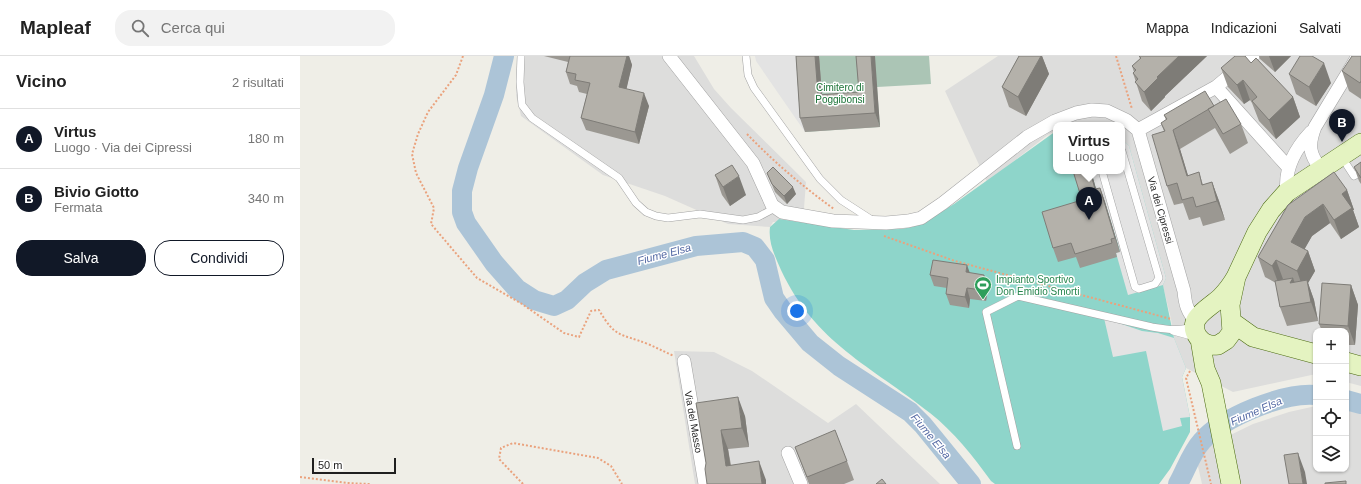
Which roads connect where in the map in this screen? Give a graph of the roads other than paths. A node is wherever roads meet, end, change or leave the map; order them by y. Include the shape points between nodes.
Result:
1 (521, 56) edge
2 (669, 56) edge
3 (746, 56) edge
4 (1253, 56) edge
5 (1358, 56) edge
6 (1216, 87) junction
7 (1066, 121) edge
8 (1053, 127) edge
9 (1315, 128) junction
10 (1138, 130) junction
11 (1361, 143) edge
12 (1341, 156) junction
13 (1125, 161) edge
14 (1289, 168) junction
15 (1321, 169) junction
16 (1361, 172) edge
17 (1103, 174) edge
18 (1287, 192) junction
19 (775, 208) junction
20 (880, 229) junction
21 (1236, 277) junction
22 (1231, 319) junction
23 (1197, 323) junction
24 (1168, 330) junction
25 (1253, 337) junction
26 (1224, 342) junction
27 (1313, 353) edge
28 (684, 361) road end
29 (1349, 363) edge
30 (1361, 366) edge
31 (1211, 383) junction
32 (1017, 446) dead end
33 (788, 453) dead end
34 (705, 484) edge
35 (801, 484) edge
36 (1231, 484) edge

1 - 19 lane via 522,105 532,118 619,178 636,203 646,212 668,218 700,214 743,220 758,217
2 - 19 street via 753,163
3 - 20 lane via 748,75 754,88 820,179 841,200
4 - 6 street
5 - 9 street
6 - 10 street
6 - 14 street
7 - 10 street via 1087,110 1102,110 1120,117
8 - 20 street via 1023,140 930,213
9 - 14 street via 1301,145
9 - 15 street via 1309,148
10 - 23 street, Via dei Cipressi via 1184,291
11 - 12 main road
12 - 15 main road
12 - 16 lane via 1354,176
13 - 17 lane via 1159,278 1155,284 1139,289 1135,287
14 - 18 street via 1286,176
15 - 18 main road
18 - 21 main road via 1265,219
19 - 20 street via 782,212
21 - 22 main road via 1230,305
21 - 23 main road
22 - 23 main road via 1221,309
22 - 25 main road
22 - 26 main road via 1232,332
23 - 24 lane via 1184,329
23 - 24 lane via 1191,337
23 - 26 main road via 1213,345
23 - 31 main road via 1204,364
24 - 32 lane via 1018,296 986,312
25 - 26 main road
25 - 27 main road
26 - 31 main road via 1214,363
28 - 34 street, Via del Masso
29 - 30 main road
31 - 36 main road
33 - 35 street

